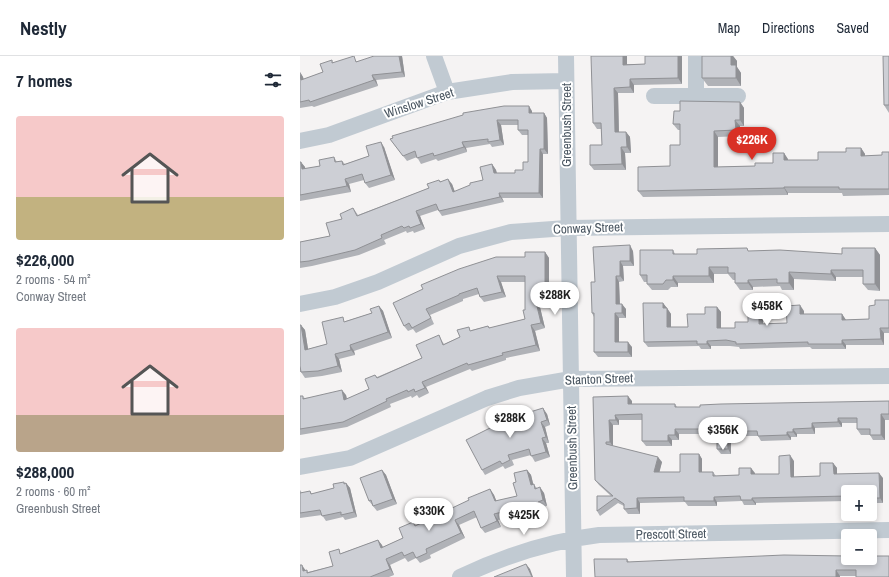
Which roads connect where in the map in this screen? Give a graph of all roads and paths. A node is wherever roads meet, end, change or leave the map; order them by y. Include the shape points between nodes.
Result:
1 (434, 56) edge
2 (566, 56) edge
3 (696, 56) edge
4 (566, 81) junction
5 (448, 92) junction
6 (654, 96) dead end
7 (696, 96) junction
8 (738, 96) dead end
9 (300, 141) edge
10 (889, 224) edge
11 (567, 228) junction
12 (300, 304) edge
13 (889, 376) edge
14 (571, 378) junction
15 (300, 467) edge
16 (889, 530) edge
17 (574, 538) junction
18 (460, 577) edge
19 (574, 577) edge

1 - 5 street
2 - 4 street, Greenbush Street
3 - 7 street
4 - 5 street, Winslow Street via 512,82
4 - 11 street, Greenbush Street
5 - 9 street, Winslow Street via 329,134
6 - 7 street
7 - 8 street
10 - 11 street, Conway Street
11 - 12 street, Conway Street via 511,232 459,246 378,282 334,297
11 - 14 street, Greenbush Street
13 - 14 street, Stanton Street
14 - 15 street, Stanton Street via 519,388 487,398 350,458
14 - 17 street, Greenbush Street
16 - 17 street, Prescott Street via 599,535
17 - 18 street, Prescott Street via 527,549
17 - 19 street, Greenbush Street

